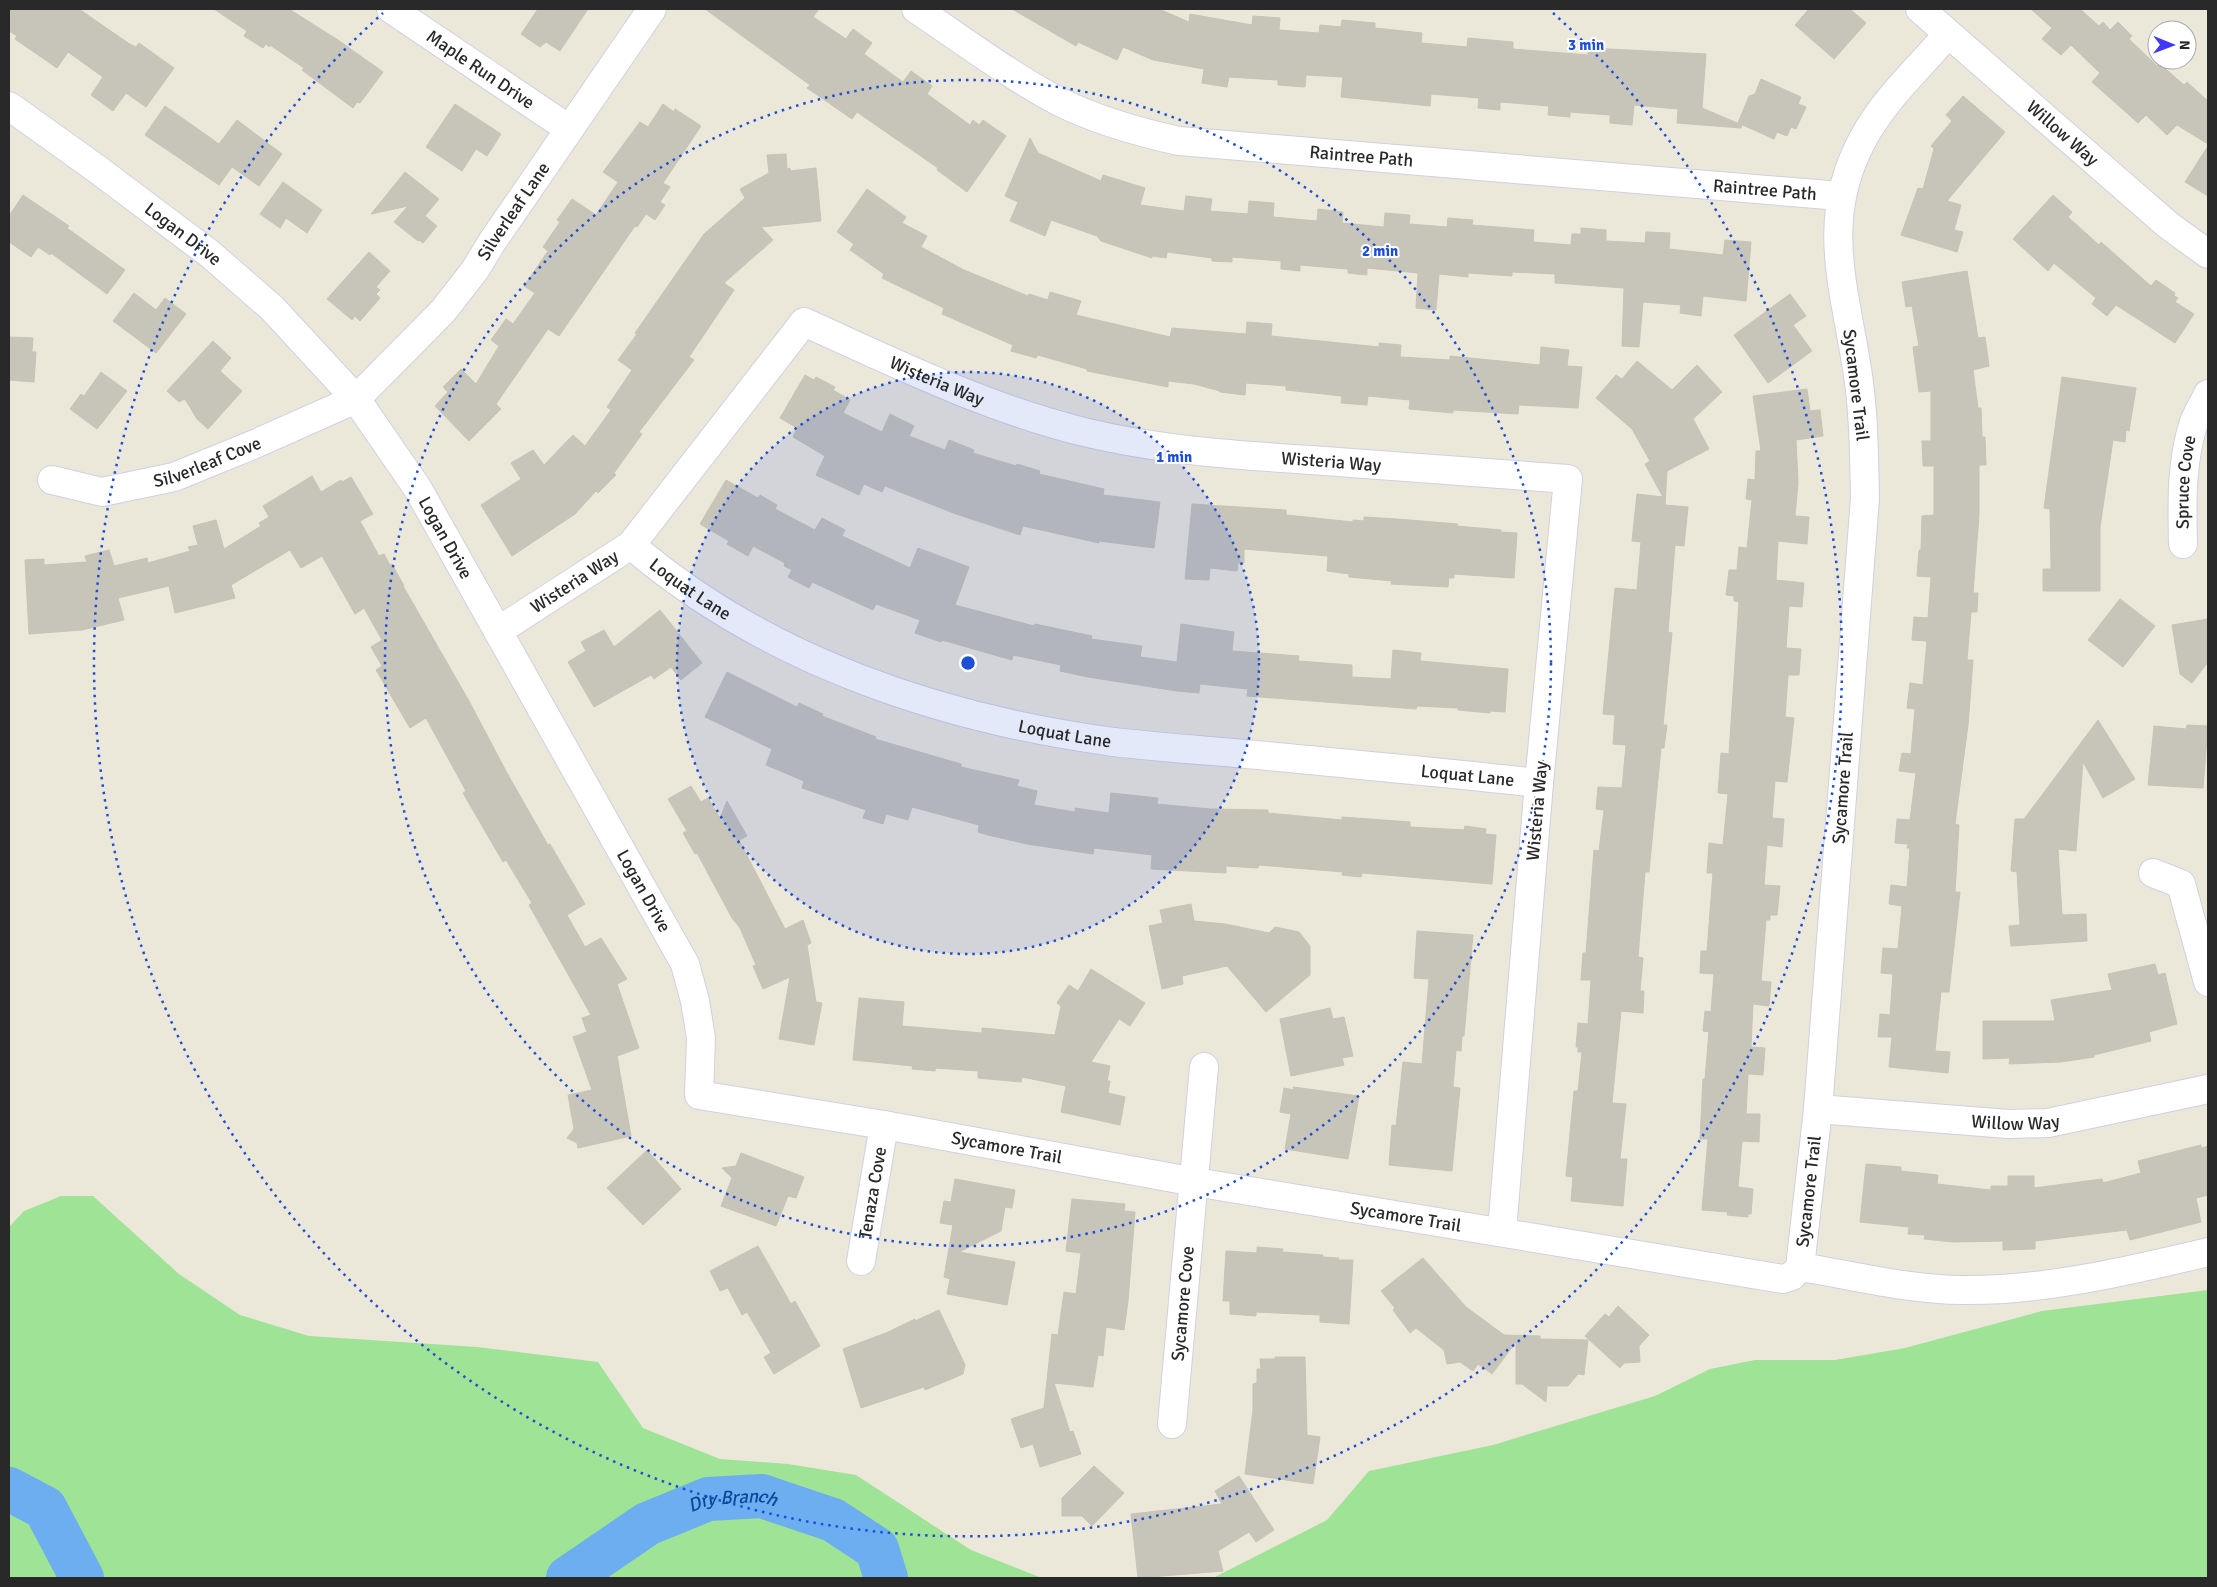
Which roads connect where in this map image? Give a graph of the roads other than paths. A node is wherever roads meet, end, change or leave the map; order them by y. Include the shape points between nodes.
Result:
1 (391, 9) edge
2 (652, 9) edge
3 (916, 9) edge
4 (1920, 9) edge
5 (1948, 34) junction
6 (9, 106) edge
7 (569, 129) junction
8 (1840, 196) junction
9 (2208, 254) edge
10 (2208, 394) edge
11 (356, 399) junction
12 (52, 480) dead end
13 (2183, 544) dead end
14 (631, 546) junction
15 (498, 631) junction
16 (1539, 783) junction
17 (2152, 873) dead end
18 (2208, 982) edge
19 (1204, 1067) dead end
20 (2208, 1089) edge
21 (699, 1095) joint
22 (1818, 1108) junction
23 (884, 1126) junction
24 (1195, 1182) junction
25 (1502, 1231) junction
26 (2208, 1252) edge
27 (862, 1261) dead end
28 (1800, 1267) junction
29 (1172, 1424) dead end

1 - 7 street, Maple Run Drive
2 - 7 street, Silverleaf Lane
3 - 8 street, Raintree Path via 1061,102 1138,132 1180,141
4 - 5 street, Willow Way
5 - 8 street, Sycamore Trail via 1898,87 1874,120 1863,138
5 - 9 street, Willow Way via 2168,225
6 - 11 street, Logan Drive via 210,254 272,308
7 - 11 street, Silverleaf Lane via 475,270 443,311
8 - 22 street, Sycamore Trail via 1840,276 1858,371 1864,434 1865,498
10 - 13 street, Spruce Cove via 2195,420 2186,452
11 - 12 street, Silverleaf Cove via 174,477 102,492
11 - 15 street, Logan Drive via 418,489
14 - 15 street, Wisteria Way
14 - 16 street, Loquat Lane via 691,593 743,625 853,676 943,707 1113,742
14 - 16 street, Wisteria Way via 804,322 999,406 1124,441 1205,452 1568,479
15 - 21 street, Logan Drive via 685,964 701,1038
16 - 25 street, Wisteria Way
17 - 18 street via 2181,884
19 - 24 street, Sycamore Cove
20 - 22 street, Willow Way via 2048,1123 2008,1124
21 - 23 street, Sycamore Trail
22 - 28 street, Sycamore Trail
23 - 24 street, Sycamore Trail
23 - 27 street, Tenaza Cove
24 - 25 street, Sycamore Trail
24 - 29 street, Sycamore Cove
25 - 28 street, Sycamore Trail via 1783,1279 1792,1276
26 - 28 street via 2063,1283 1991,1290 1931,1288

